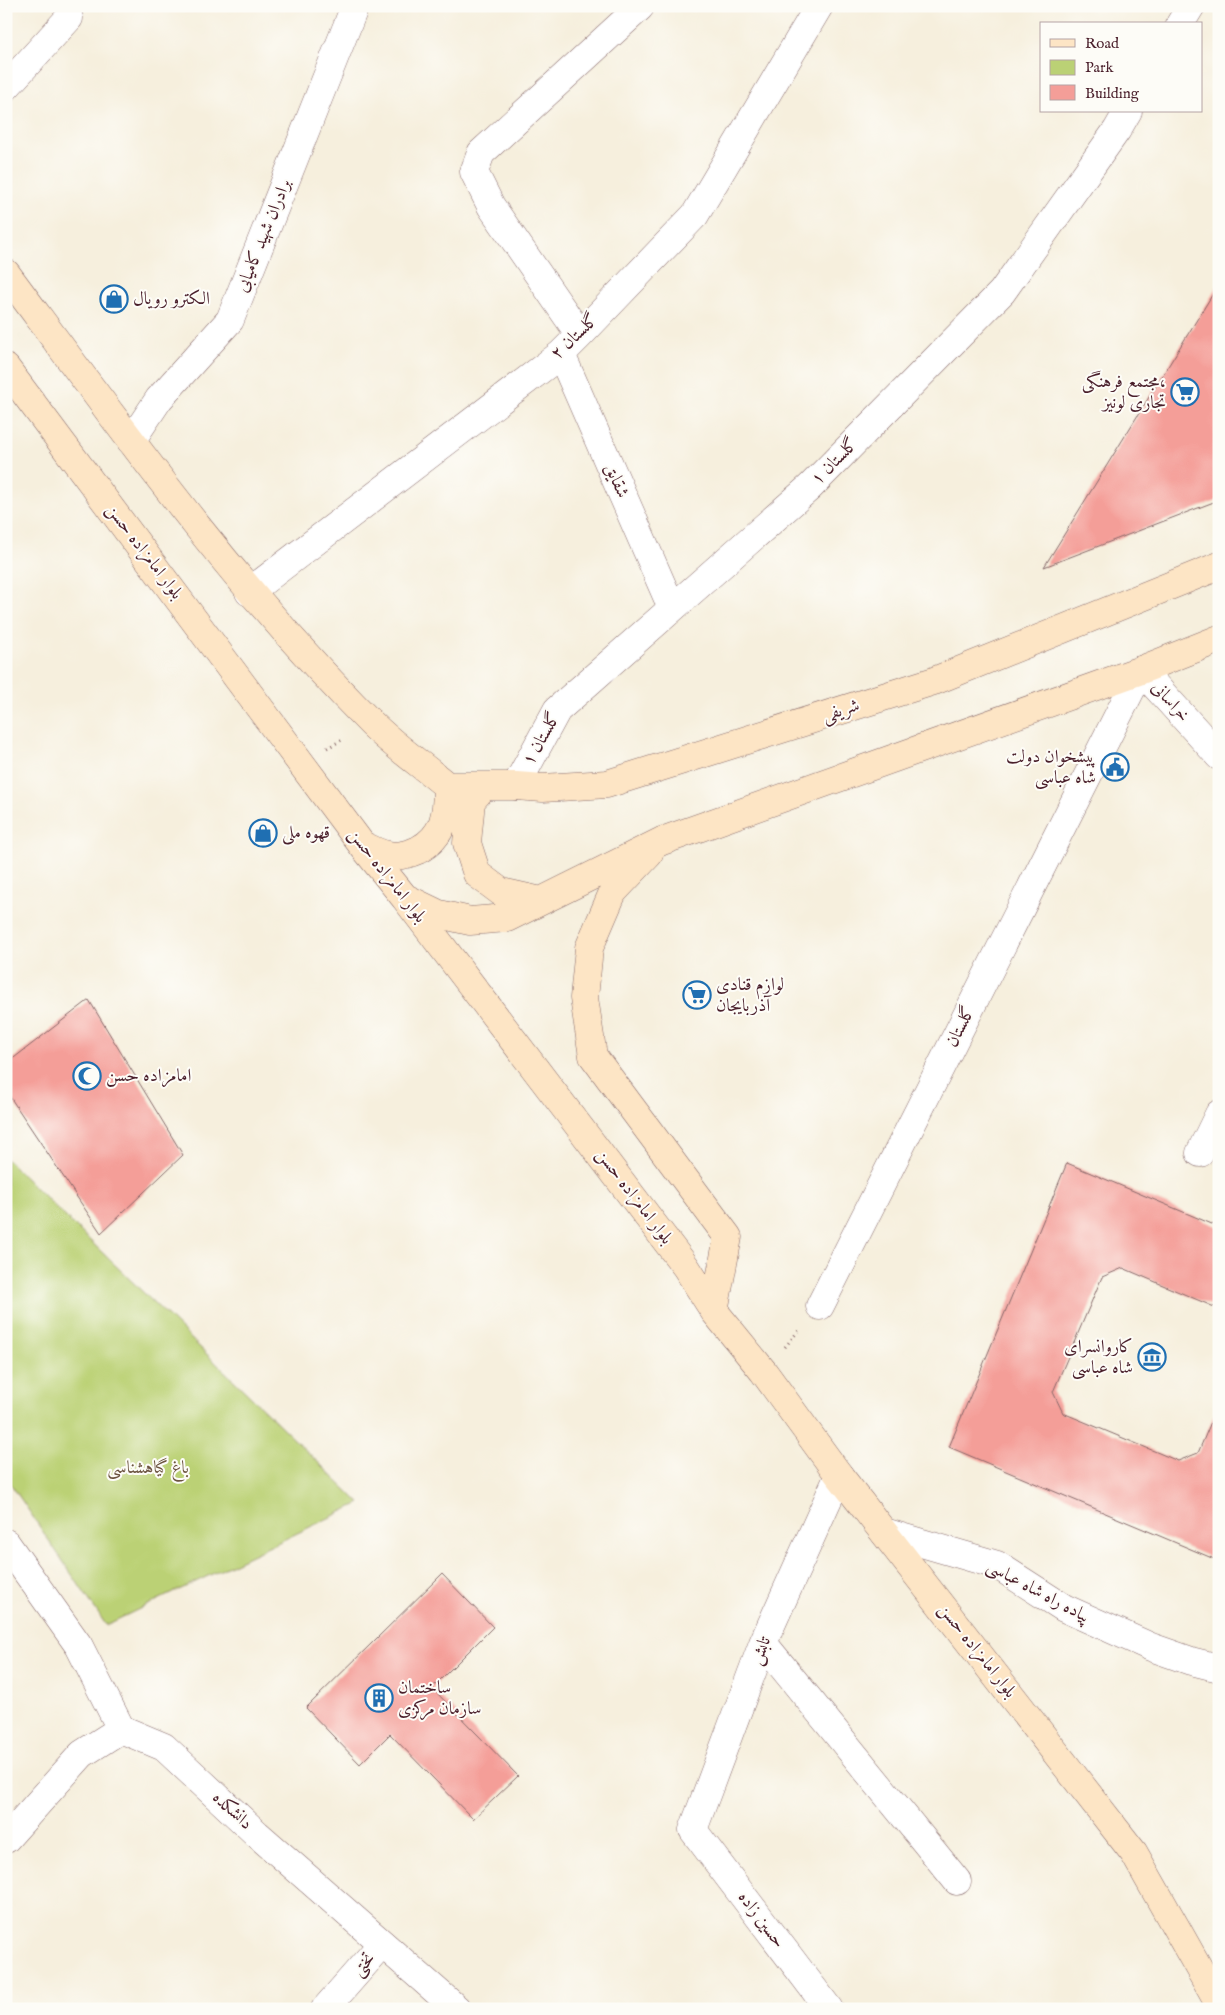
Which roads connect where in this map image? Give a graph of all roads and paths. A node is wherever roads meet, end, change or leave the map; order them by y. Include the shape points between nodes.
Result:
1 (355, 6) edge
2 (819, 6) edge
3 (1191, 6) edge
4 (640, 7) edge
5 (69, 18) dead end
6 (1181, 22) edge
7 (6, 87) edge
8 (1127, 112) edge
9 (6, 273) edge
10 (580, 335) junction
11 (561, 354) junction
12 (6, 368) edge
13 (131, 441) junction
14 (1219, 566) edge
15 (249, 592) junction
16 (672, 608) junction
17 (1219, 639) edge
18 (1141, 670) junction
19 (372, 724) junction
20 (1219, 756) edge
21 (300, 762) junction
22 (447, 786) junction
23 (484, 786) junction
24 (516, 786) junction
25 (662, 841) junction
26 (362, 845) junction
27 (405, 898) junction
28 (540, 901) junction
29 (1219, 1114) edge
30 (1200, 1153) dead end
31 (820, 1306) joint
32 (714, 1311) junction
33 (763, 1372) junction
34 (839, 1475) junction
35 (884, 1532) junction
36 (6, 1543) edge
37 (764, 1643) junction
38 (1219, 1668) edge
39 (121, 1729) junction
40 (693, 1830) joint
41 (6, 1839) edge
42 (956, 1882) dead end
43 (382, 1944) junction
44 (1219, 2004) edge
45 (326, 2009) edge
46 (457, 2009) edge
47 (829, 2009) edge

1 - 13 street, برادران شهید کامیابی via 230,320 158,399
2 - 10 street, گلستان ۲ via 695,215
3 - 6 street
4 - 10 street via 481,153 474,172 491,206
5 - 7 street
8 - 16 street, گلستان ۱ via 1002,292 810,486
9 - 13 main road
10 - 11 street, گلستان ۲
11 - 15 street, گلستان ۲
11 - 16 street, شقایق
12 - 21 main road, بلوار امامزاده حسن
13 - 15 main road
14 - 24 main road, شریفی via 934,681 708,753 607,784 543,788
15 - 19 main road
16 - 24 street, گلستان ۱ via 557,710
17 - 18 main road
18 - 20 street, خراسانی
18 - 25 main road
18 - 31 street, گلستان
19 - 21 path
19 - 22 main road
21 - 26 main road, بلوار امامزاده حسن
22 - 23 main road, شریفی
22 - 26 main road via 447,810 430,844 408,854 388,856
23 - 24 main road, شریفی
23 - 28 main road via 472,801 467,843 477,874 500,892
25 - 28 main road
25 - 32 main road via 613,892 589,948 584,998 593,1056 728,1236
26 - 27 main road, بلوار امامزاده حسن
27 - 28 main road via 439,914 470,921 507,918
27 - 32 main road, بلوار امامزاده حسن via 686,1267
29 - 30 street
31 - 33 path
32 - 33 main road, بلوار امامزاده حسن
33 - 34 main road, بلوار امامزاده حسن
34 - 35 main road, بلوار امامزاده حسن
34 - 37 street, تابش
35 - 38 street, پیاده راه شاه عباسی via 997,1565 1064,1608 1151,1647
35 - 44 main road, بلوار امامزاده حسن via 1134,1853
36 - 39 street via 79,1646
37 - 40 street, تابش
37 - 42 street
39 - 41 street via 82,1754
39 - 43 street, دانشکده via 164,1746 257,1834
40 - 47 street, حسین زاده
43 - 45 street, تختی
43 - 46 street, دانشکده

